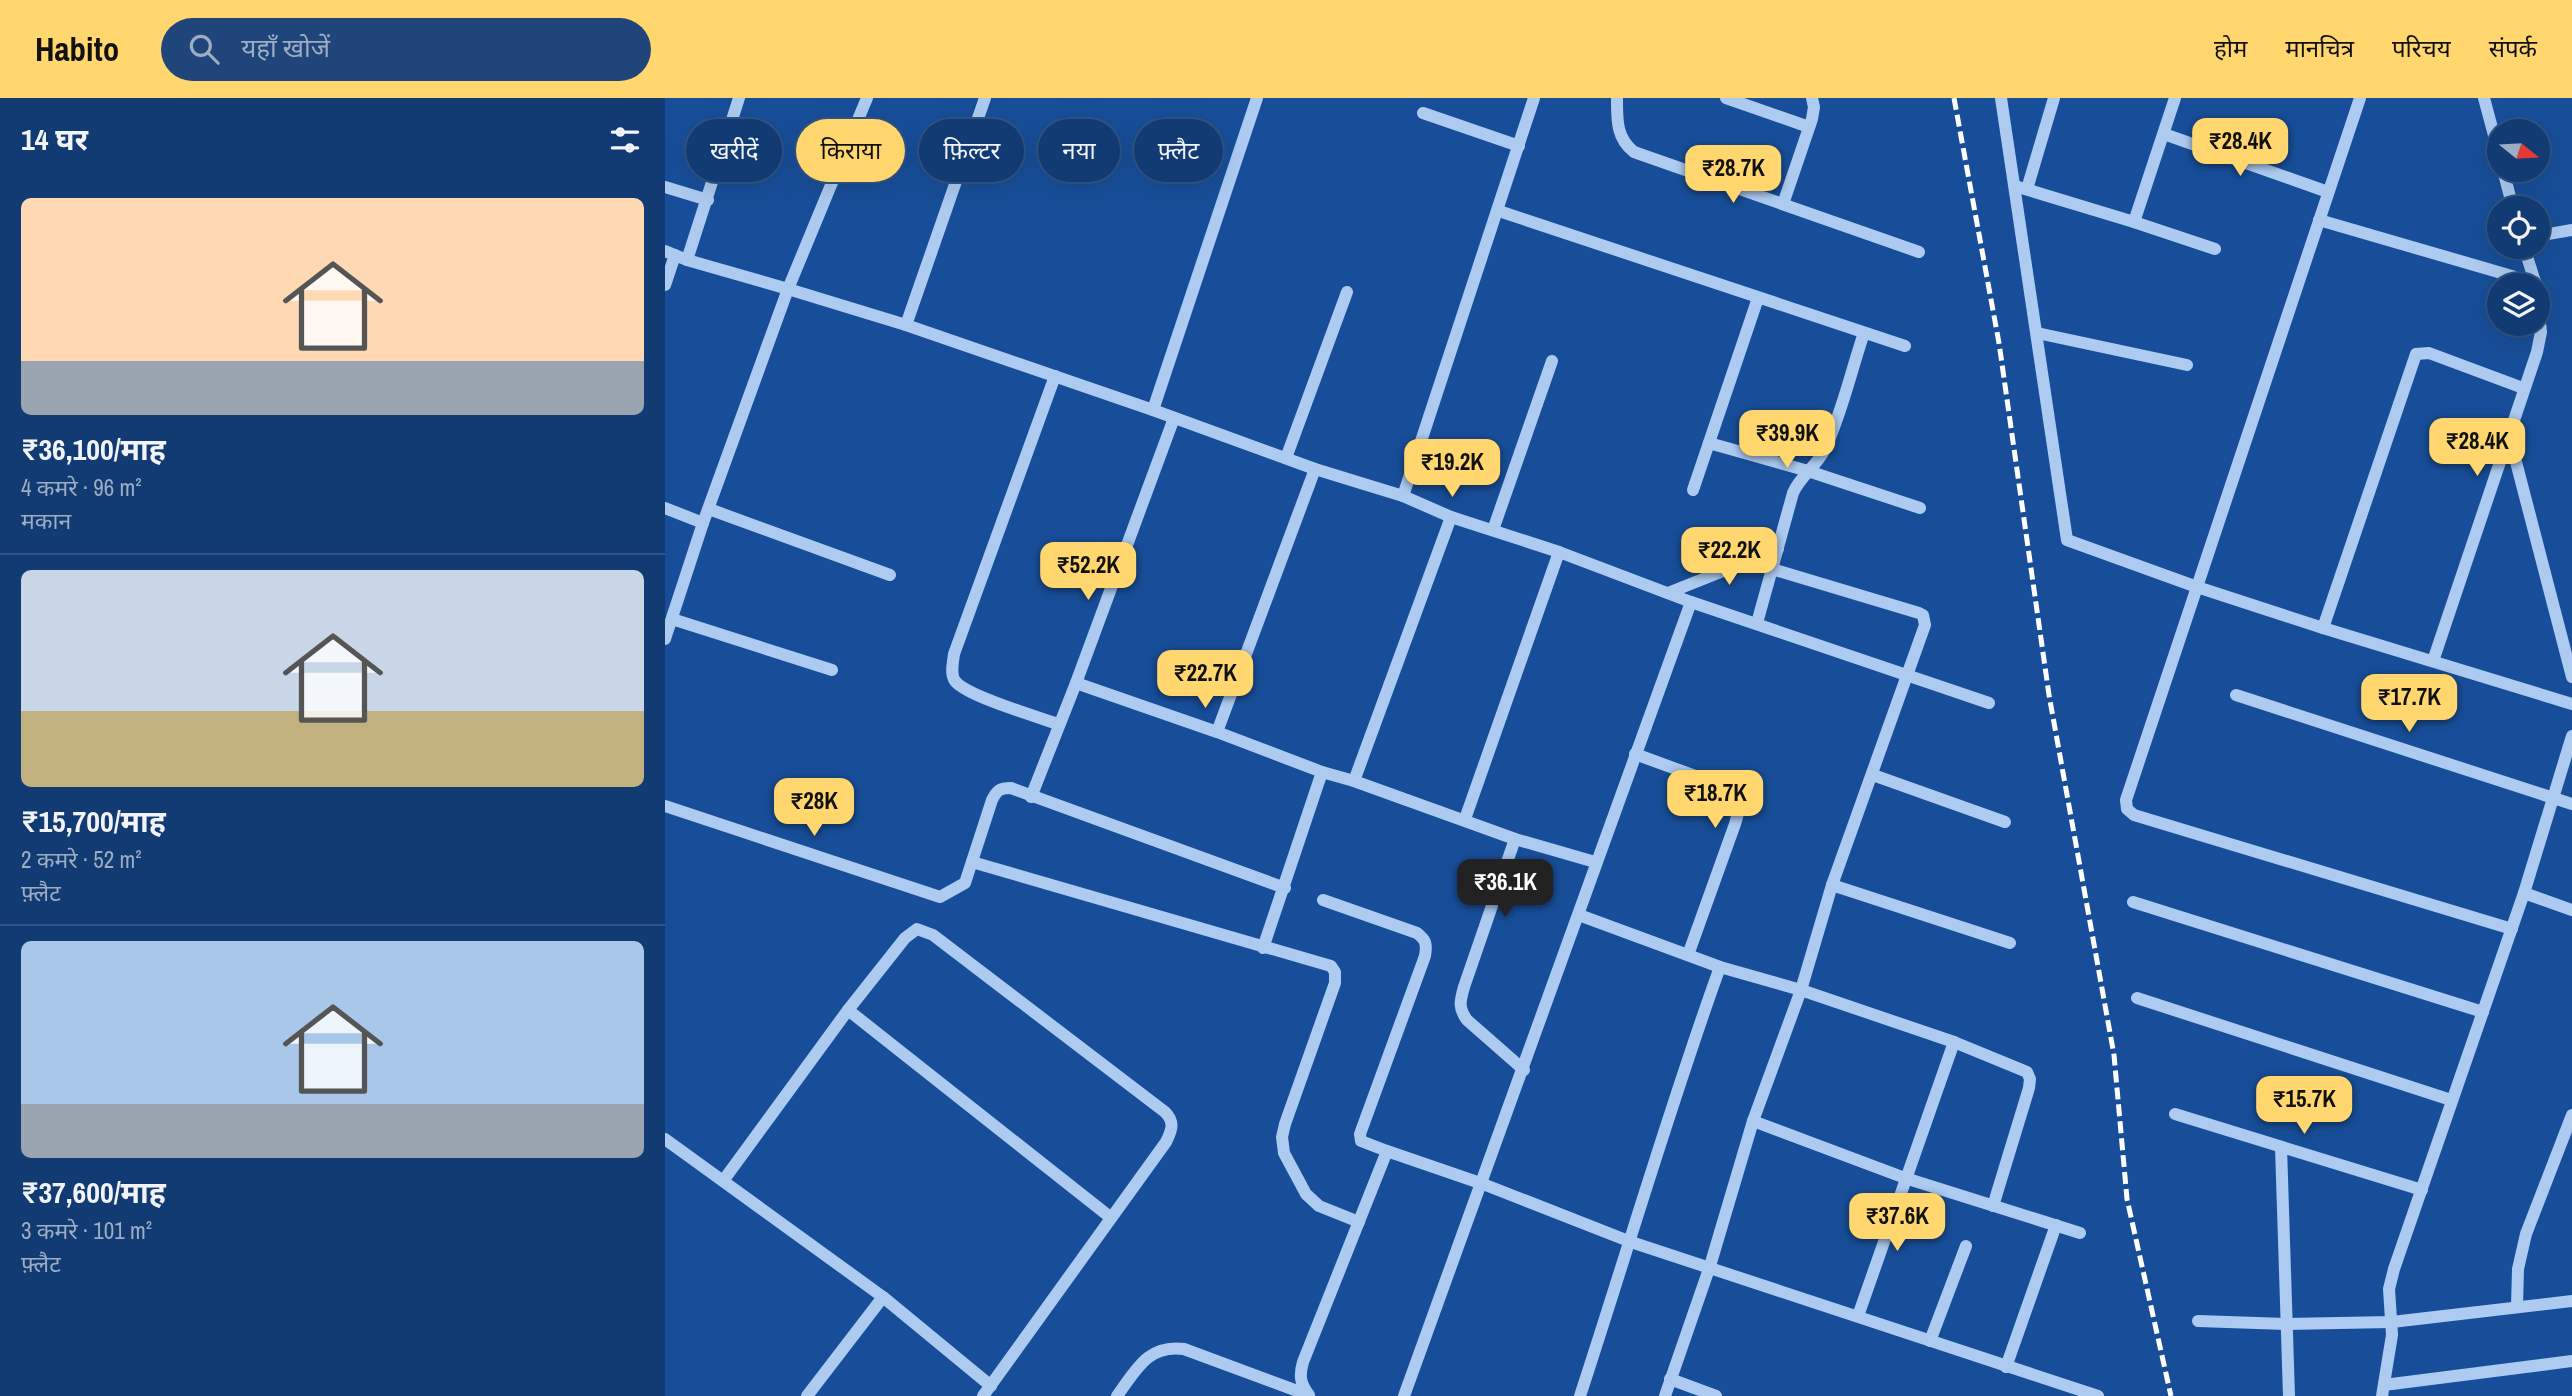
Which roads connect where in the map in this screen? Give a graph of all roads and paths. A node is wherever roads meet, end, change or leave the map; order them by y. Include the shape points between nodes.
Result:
1 (739, 98) edge
2 (867, 98) edge
3 (985, 98) edge
4 (1258, 98) edge
5 (1534, 98) edge
6 (1618, 98) edge
7 (1725, 98) edge
8 (1812, 98) edge
9 (2001, 98) edge
10 (2054, 98) edge
11 (2175, 98) edge
12 (2360, 98) edge
13 (2484, 98) edge
14 (1423, 113) dead end
15 (2490, 119) edge
16 (1809, 127) junction
17 (2164, 134) junction
18 (1519, 146) junction
19 (665, 187) edge
20 (2021, 188) junction
21 (2328, 192) junction
22 (708, 200) junction
23 (1783, 204) junction
24 (1499, 211) junction
25 (2319, 220) junction
26 (2134, 222) junction
27 (2572, 230) edge
28 (2550, 234) edge
29 (2215, 249) dead end
30 (1919, 252) dead end
31 (676, 255) edge
32 (2499, 273) edge
33 (665, 285) edge
34 (788, 289) junction
35 (1347, 292) dead end
36 (1758, 298) junction
37 (906, 325) junction
38 (1864, 333) junction
39 (2037, 333) junction
40 (2540, 336) edge
41 (1905, 346) dead end
42 (1552, 361) dead end
43 (2187, 365) dead end
44 (1055, 376) junction
45 (2523, 388) junction
46 (1153, 410) junction
47 (1174, 418) junction
48 (2509, 434) junction
49 (1709, 443) junction
50 (1286, 458) junction
51 (1315, 469) junction
52 (1808, 471) junction
53 (1693, 490) dead end
54 (1403, 496) junction
55 (665, 508) edge
56 (1920, 508) dead end
57 (709, 509) junction
58 (1451, 517) junction
59 (703, 523) junction
60 (1493, 530) junction
61 (1778, 549) junction
62 (1559, 552) junction
63 (1772, 569) junction
64 (890, 575) dead end
65 (2197, 587) junction
66 (1668, 593) junction
67 (1691, 602) junction
68 (672, 618) junction
69 (1758, 623) junction
70 (2323, 628) junction
71 (665, 639) edge
72 (2433, 661) junction
73 (832, 670) dead end
74 (1907, 677) junction
75 (2572, 677) edge
76 (1076, 682) junction
77 (2236, 695) dead end
78 (1989, 703) dead end
79 (2572, 704) edge
80 (1058, 724) junction
81 (1217, 732) junction
82 (2572, 736) edge
83 (1635, 754) junction
84 (1322, 772) junction
85 (1873, 775) junction
86 (1354, 781) junction
87 (1031, 797) junction
88 (2553, 798) junction
89 (2572, 804) edge
90 (665, 806) edge
91 (1465, 819) junction
92 (2005, 822) dead end
93 (1515, 839) junction
94 (972, 862) junction
95 (1595, 862) junction
96 (1832, 885) junction
97 (1285, 888) junction
98 (2524, 893) junction
99 (1323, 900) dead end
100 (2133, 902) dead end
101 (2572, 910) edge
102 (1579, 915) junction
103 (2512, 929) junction
104 (2010, 943) dead end
105 (1263, 948) junction
106 (1688, 955) junction
107 (1720, 967) junction
108 (1801, 990) junction
109 (2137, 998) dead end
110 (848, 1010) junction
111 (2483, 1012) junction
112 (1954, 1042) junction
113 (1524, 1070) junction
114 (2451, 1100) junction
115 (2175, 1114) dead end
116 (2572, 1115) edge
117 (1752, 1121) junction
118 (665, 1139) edge
119 (2281, 1147) junction
120 (1387, 1151) junction
121 (1905, 1178) junction
122 (723, 1181) junction
123 (1483, 1184) junction
124 (2422, 1190) junction
125 (1993, 1206) junction
126 (1110, 1217) junction
127 (1359, 1222) junction
128 (2056, 1225) junction
129 (2080, 1233) dead end
130 (1631, 1241) junction
131 (1966, 1246) dead end
132 (1710, 1266) junction
133 (883, 1297) junction
134 (2572, 1301) edge
135 (2517, 1306) junction
136 (1858, 1316) junction
137 (2198, 1321) dead end
138 (2392, 1322) junction
139 (2286, 1324) junction
140 (1930, 1341) junction
141 (2572, 1362) edge
142 (2006, 1367) junction
143 (1670, 1379) junction
144 (987, 1391) edge
145 (2383, 1391) edge
146 (2068, 1392) edge
147 (807, 1396) edge
148 (1117, 1396) edge
149 (1310, 1396) edge
150 (1404, 1396) edge
151 (1580, 1396) edge
152 (1665, 1396) edge
153 (1717, 1396) edge
154 (2098, 1396) edge
155 (2289, 1396) edge

1 - 22 street
2 - 34 street
3 - 37 street
4 - 46 street
5 - 18 street
6 - 23 street via 1620,135 1634,152
7 - 16 street
8 - 16 street
9 - 20 street
10 - 20 street
11 - 17 street
12 - 21 street
13 - 15 street
14 - 18 street
16 - 23 street
17 - 21 street
17 - 26 street
18 - 24 street
19 - 22 street
20 - 26 street
20 - 39 street
21 - 25 street
22 - 31 street
23 - 30 street
24 - 36 street
24 - 54 street
25 - 32 street
25 - 65 street
26 - 29 street
27 - 28 street
31 - 33 street
31 - 34 street
34 - 37 street
34 - 57 street
35 - 50 street
36 - 38 street
36 - 49 street
37 - 44 street
38 - 41 street
38 - 52 street via 1829,439
39 - 43 street
39 - 65 street via 2067,540
40 - 45 street
42 - 60 street
44 - 46 street
44 - 80 street via 951,670 955,681 968,691
45 - 48 street
45 - 70 street via 2429,353 2416,354
46 - 47 street
47 - 50 street
47 - 76 street
48 - 72 street
48 - 75 street
49 - 52 street
49 - 53 street
50 - 51 street
51 - 54 street
51 - 81 street
52 - 56 street
52 - 61 street via 1796,485
54 - 58 street
55 - 59 street
57 - 59 street
57 - 64 street
58 - 60 street
58 - 86 street
59 - 68 street
60 - 62 street
61 - 63 street
61 - 66 street
62 - 66 street
62 - 91 street
63 - 69 street
63 - 74 street via 1923,615 1925,625
65 - 70 street
65 - 103 street via 2126,800 2127,809 2134,815
66 - 67 street
67 - 69 street
67 - 83 street
68 - 71 street
68 - 73 street
69 - 74 street
70 - 72 street
72 - 79 street
74 - 78 street
74 - 85 street
76 - 80 street
76 - 81 street
77 - 88 street
80 - 87 street
81 - 84 street
82 - 88 street
83 - 95 street
83 - 106 street via 1731,789 1737,796 1735,824
84 - 86 street
84 - 97 street
85 - 92 street
85 - 96 street
86 - 91 street
87 - 94 street via 1011,789 997,791
87 - 97 street
88 - 89 street
88 - 98 street
90 - 94 street via 940,897 965,883
91 - 93 street
93 - 95 street
93 - 113 street via 1460,1001 1467,1020
94 - 105 street
95 - 102 street
96 - 104 street
96 - 108 street
97 - 105 street
98 - 101 street
98 - 103 street
99 - 120 street via 1417,933 1427,946 1361,1126 1361,1141
100 - 111 street
102 - 106 street
102 - 113 street
103 - 111 street
105 - 127 street via 1324,962 1335,972 1282,1145 1311,1200
106 - 107 street
107 - 108 street
107 - 130 street
108 - 112 street
108 - 117 street
109 - 114 street
110 - 122 street
110 - 126 street
110 - 126 street via 905,938 917,929 926,931 1165,1112 1173,1129
111 - 114 street
112 - 121 street
112 - 125 street via 2027,1072 2030,1079
113 - 123 street
114 - 124 street
115 - 119 street
116 - 135 street via 2524,1242
117 - 121 street
117 - 132 street
118 - 122 street
119 - 124 street
119 - 139 street
120 - 123 street
120 - 127 street
121 - 125 street
121 - 136 street
122 - 133 street
123 - 130 street
123 - 150 street
124 - 138 street via 2389,1289
125 - 128 street
126 - 144 street
127 - 149 street via 1300,1374 1301,1385
128 - 129 street
128 - 142 street
130 - 132 street
130 - 151 street
131 - 140 street
132 - 136 street
132 - 143 street
133 - 144 street
133 - 147 street
134 - 135 street
135 - 138 street
136 - 140 street
137 - 139 street
138 - 139 street
138 - 145 street
139 - 155 street
140 - 142 street
141 - 145 street
142 - 146 street
143 - 152 street
143 - 153 street
146 - 154 street
148 - 149 street via 1140,1364 1169,1347

